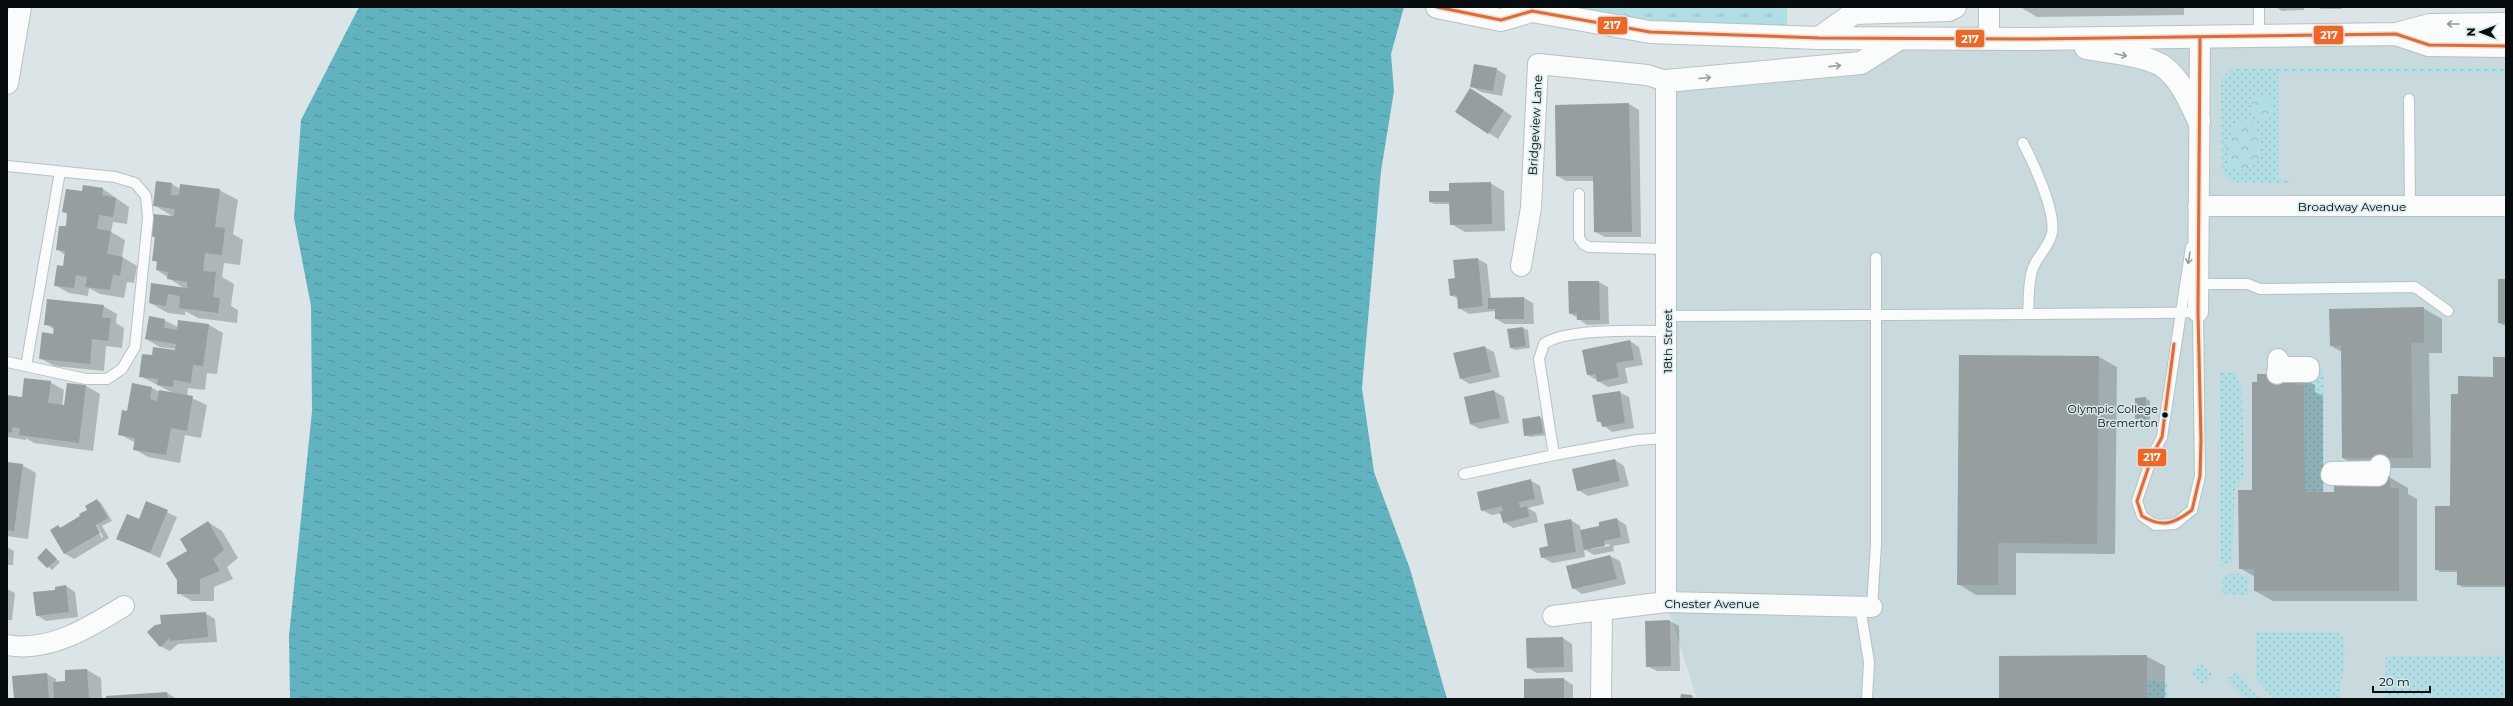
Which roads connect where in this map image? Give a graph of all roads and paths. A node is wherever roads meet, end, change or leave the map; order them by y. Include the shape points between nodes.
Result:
1 (20, 7) edge
2 (1438, 7) edge
3 (1955, 7) edge
4 (1989, 7) edge
5 (2259, 7) edge
6 (1528, 9) edge
7 (2506, 24) edge
8 (2396, 34) junction
9 (2260, 36) junction
10 (2200, 37) junction
11 (1819, 38) junction
12 (1899, 39) junction
13 (1989, 39) junction
14 (2072, 39) junction
15 (2506, 46) edge
16 (8, 71) edge
17 (1666, 81) junction
18 (2410, 99) dead end
19 (2199, 121) junction
20 (2023, 143) dead end
21 (7, 166) edge
22 (60, 172) junction
23 (1579, 194) dead end
24 (2198, 206) junction
25 (2410, 206) junction
26 (2506, 206) edge
27 (1667, 249) junction
28 (1876, 258) dead end
29 (1521, 266) dead end
30 (2198, 284) junction
31 (2448, 311) dead end
32 (2188, 312) junction
33 (2028, 314) junction
34 (1877, 315) junction
35 (1667, 324) junction
36 (7, 362) edge
37 (26, 366) junction
38 (1666, 438) junction
39 (1554, 455) junction
40 (1464, 474) dead end
41 (1666, 602) junction
42 (124, 606) dead end
43 (1866, 607) junction
44 (1602, 611) junction
45 (1553, 616) dead end
46 (7, 645) edge
47 (1601, 699) edge
48 (1867, 699) edge

1 - 16 main road
2 - 6 main road via 1501,20
3 - 11 main road via 1949,10 1854,13
4 - 13 street
5 - 9 lane
6 - 11 main road via 1650,32
7 -> 8 main road via 2430,25
8 - 9 main road
8 - 15 main road via 2429,45
9 - 10 main road
10 - 14 main road
10 - 19 street
11 - 12 main road
12 - 13 main road
17 -> 12 main road via 1861,63
13 - 14 main road
14 -> 19 main road via 2078,46 2146,60 2163,67 2183,88
17 - 27 street, 18th Street
17 - 29 street, Bridgeview Lane via 1647,75 1538,64 1531,208
18 - 25 lane
19 - 24 street
20 - 33 lane via 2035,166 2048,204 2052,232 2045,252 2034,268
21 - 22 lane
22 - 37 lane
22 - 37 lane via 115,177 135,183 146,196 148,218 135,347 122,369 107,379 86,379
23 - 27 lane via 1579,238 1583,244 1589,247
24 - 25 street, Broadway Avenue
24 - 30 street
24 -> 32 lane
25 - 26 street, Broadway Avenue
27 - 35 street, 18th Street
28 - 34 lane
30 - 31 lane via 2248,284 2260,289 2415,286
30 - 32 street
32 - 32 lane via 2200,476 2192,510 2175,524 2155,525 2142,516 2137,501 2145,475 2162,437
32 - 33 lane
33 - 34 lane
34 - 35 lane
34 - 43 lane via 1876,544
35 - 38 street, 18th Street
35 - 39 lane via 1559,336 1544,344 1539,359
36 - 37 lane
38 - 39 lane via 1637,440
38 - 41 street, 18th Street
39 - 40 lane
41 - 43 street, Chester Avenue
41 - 44 street, Chester Avenue
42 - 46 street via 95,624 59,639 27,647
43 - 48 lane
44 - 45 street, Chester Avenue
44 - 47 street

